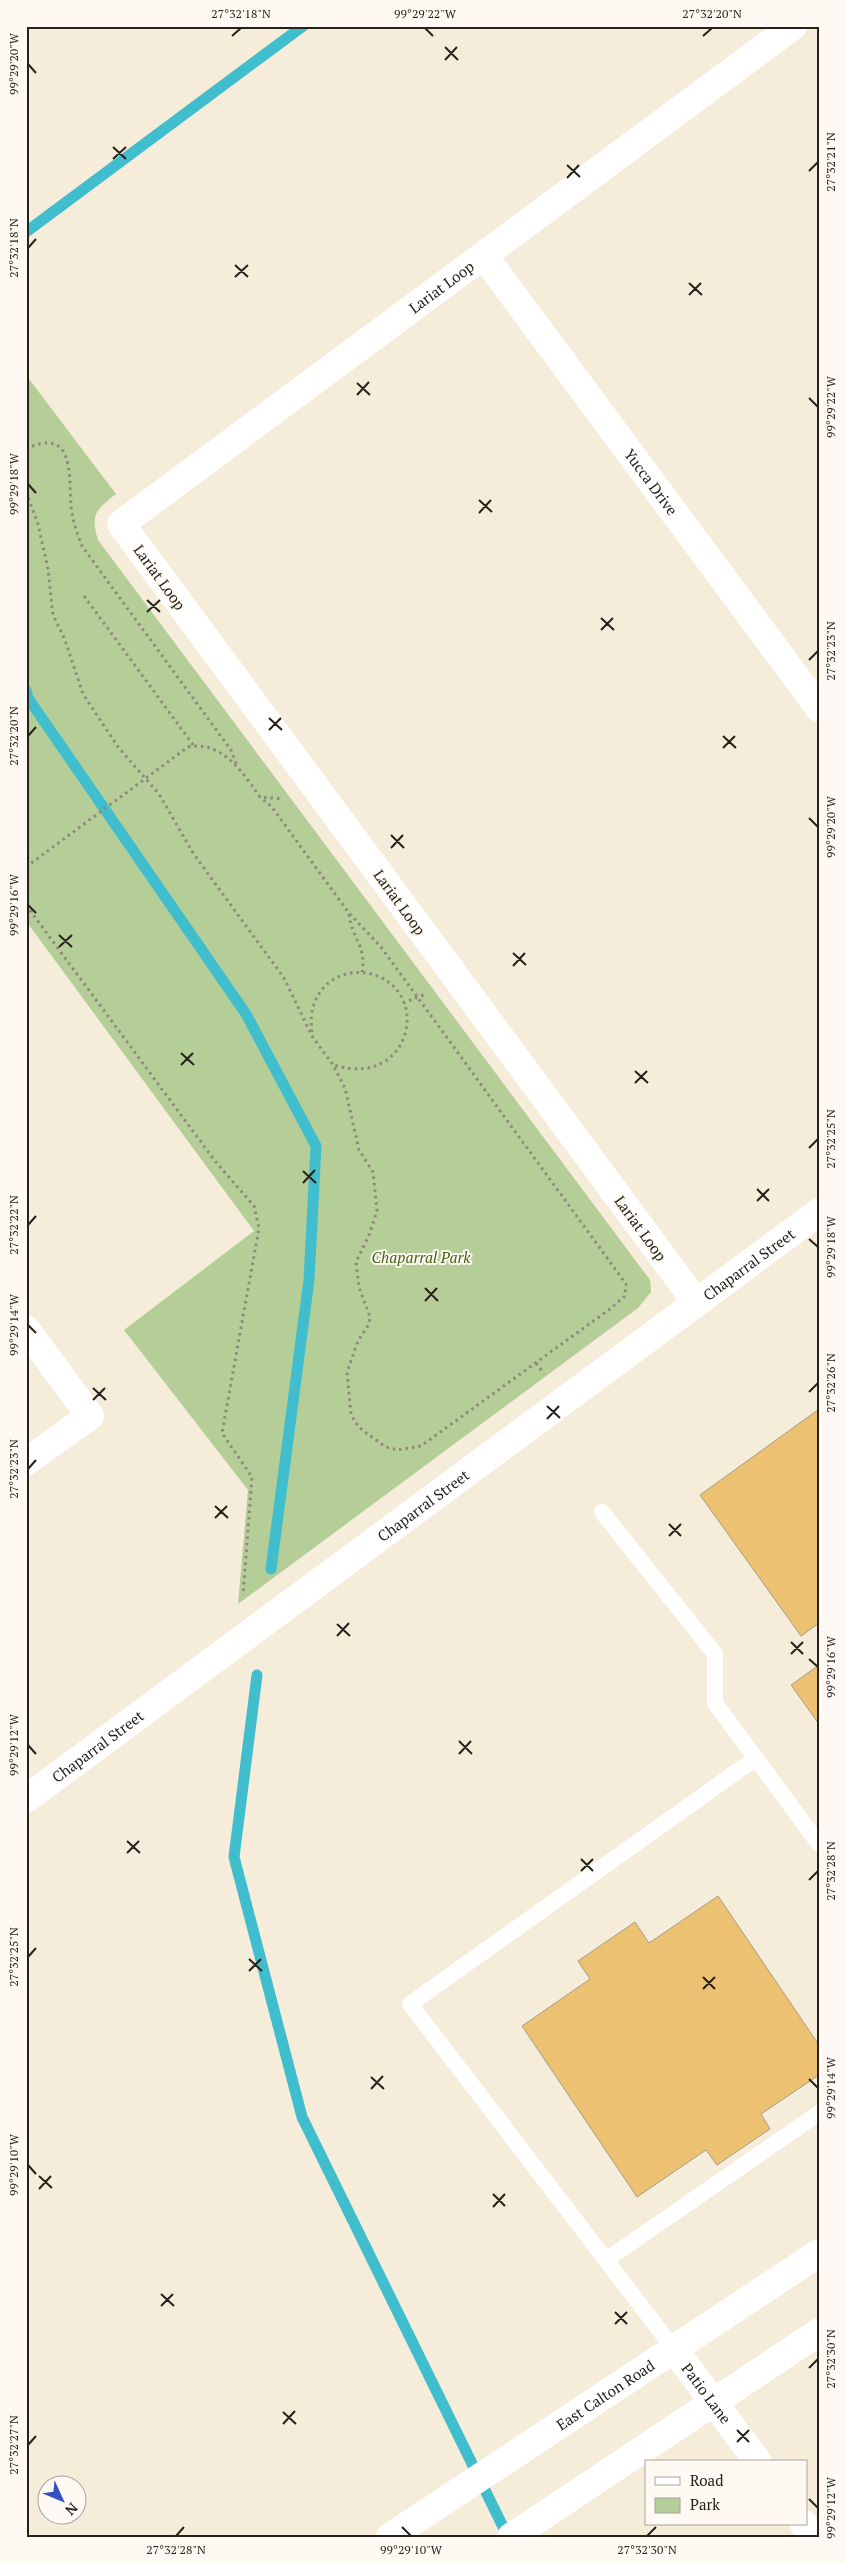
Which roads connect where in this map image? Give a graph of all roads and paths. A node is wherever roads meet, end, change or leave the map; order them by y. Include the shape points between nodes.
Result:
1 (793, 26) edge
2 (484, 256) junction
3 (26, 448) edge
4 (26, 492) edge
5 (84, 596) dead end
6 (819, 708) edge
7 (194, 746) junction
8 (237, 766) junction
9 (145, 777) junction
10 (260, 797) junction
11 (289, 800) dead end
12 (26, 867) edge
13 (26, 906) edge
14 (349, 913) junction
15 (362, 972) junction
16 (431, 992) dead end
17 (417, 997) junction
18 (403, 1003) junction
19 (312, 1036) junction
20 (333, 1065) junction
21 (819, 1212) edge
22 (696, 1302) junction
23 (26, 1329) edge
24 (536, 1363) junction
25 (544, 1374) dead end
26 (26, 1462) edge
27 (602, 1512) dead end
28 (243, 1595) dead end
29 (756, 1758) junction
30 (26, 1799) edge
31 (819, 1844) edge
32 (819, 2113) edge
33 (819, 2252) edge
34 (606, 2260) junction
35 (819, 2332) edge
36 (674, 2349) junction
37 (714, 2402) junction
38 (757, 2460) edge
39 (805, 2526) edge
40 (390, 2537) edge
41 (510, 2537) edge
42 (813, 2537) edge

1 - 2 street, Lariat Loop
2 - 6 street, Yucca Drive
2 - 22 street, Lariat Loop via 121,524
3 - 8 path via 48,443 57,444 62,449 70,469 74,521 82,546 231,750
4 - 9 path via 38,524 48,569 53,615 83,694 118,747
5 - 7 path
7 - 8 path via 214,748
7 - 9 path via 180,751
8 - 10 path
9 - 12 path
9 - 19 path via 173,815 193,853 284,978
10 - 11 path
10 - 14 path via 271,806
13 - 28 path via 215,1161 254,1206 258,1217 259,1228 222,1433 252,1477
14 - 15 path via 350,925 362,948
14 - 17 path via 381,947
15 - 18 path via 390,983
15 - 19 path via 346,974 320,991 310,1020
16 - 17 path
17 - 18 path
17 - 24 path via 626,1284 625,1296
18 - 20 path via 407,1026 403,1042 393,1056 379,1066 364,1070 348,1070
19 - 20 path
20 - 24 path via 345,1088 359,1150 373,1172 376,1184 377,1210 356,1262 359,1288 370,1317 347,1372 351,1414 355,1422 386,1447 410,1450 421,1446
21 - 22 street, Chaparral Street
22 - 30 street, Chaparral Street
23 - 26 street via 90,1416
24 - 25 path
27 - 29 lane via 715,1654 715,1703
29 - 31 lane
29 - 34 lane via 410,2004
32 - 34 lane
33 - 36 street, East Calton Road
34 - 36 lane
35 - 37 street
36 - 37 street, Patio Lane
36 - 40 street, East Calton Road
37 - 38 street, Patio Lane
37 - 41 street
39 - 42 street

